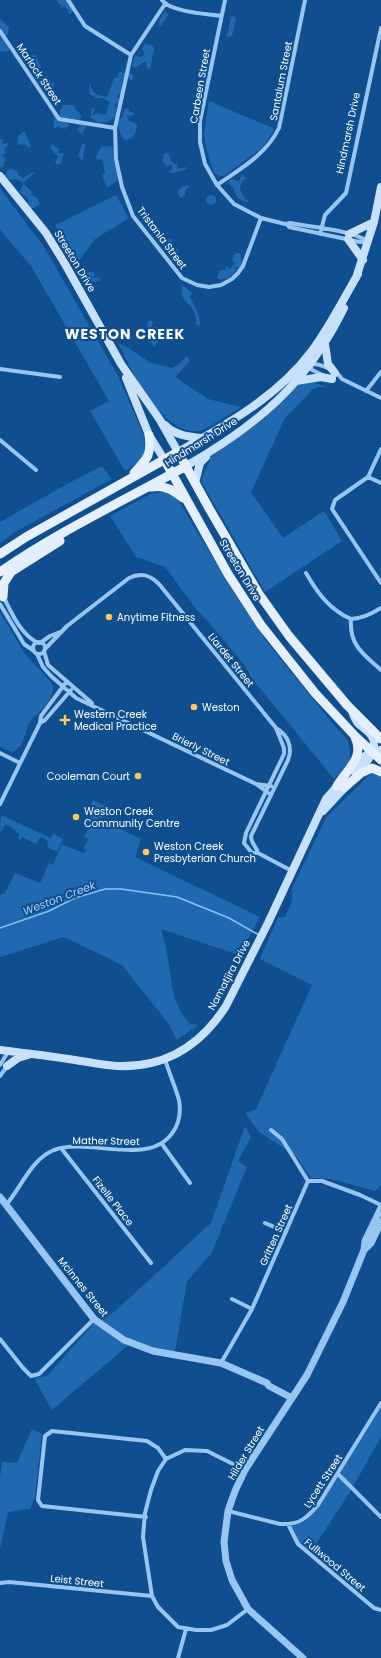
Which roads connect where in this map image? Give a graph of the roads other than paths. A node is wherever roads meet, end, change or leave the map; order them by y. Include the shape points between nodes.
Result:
1 (68, 0) edge
2 (162, 0) edge
3 (224, 0) edge
4 (305, 0) edge
5 (165, 4) junction
6 (221, 16) junction
7 (381, 28) edge
8 (0, 31) edge
9 (131, 55) junction
10 (115, 128) junction
11 (0, 176) edge
12 (217, 185) junction
13 (381, 186) edge
14 (261, 218) junction
15 (374, 222) junction
16 (288, 224) junction
17 (321, 229) junction
18 (320, 234) junction
19 (348, 237) junction
20 (368, 242) junction
21 (363, 260) junction
22 (358, 274) junction
23 (325, 344) junction
24 (311, 353) junction
25 (121, 364) junction
26 (311, 364) junction
27 (0, 369) edge
28 (381, 372) edge
29 (333, 376) junction
30 (60, 377) dead end
31 (342, 380) junction
32 (296, 381) junction
33 (281, 384) junction
34 (366, 391) junction
35 (381, 398) edge
36 (160, 420) junction
37 (149, 435) junction
38 (202, 438) junction
39 (0, 440) edge
40 (381, 449) edge
41 (178, 452) junction
42 (210, 452) junction
43 (164, 459) junction
44 (186, 466) junction
45 (36, 470) dead end
46 (172, 474) junction
47 (368, 477) junction
48 (127, 480) junction
49 (195, 483) junction
50 (381, 483) edge
51 (147, 488) junction
52 (187, 501) junction
53 (71, 528) junction
54 (19, 541) junction
55 (0, 554) edge
56 (0, 557) edge
57 (0, 572) edge
58 (306, 573) dead end
59 (381, 583) edge
60 (1, 598) edge
61 (381, 608) edge
62 (351, 619) junction
63 (61, 632) junction
64 (39, 643) junction
65 (44, 650) junction
66 (35, 653) junction
67 (381, 670) edge
68 (67, 681) junction
69 (63, 686) junction
70 (74, 687) junction
71 (70, 692) junction
72 (95, 706) junction
73 (351, 710) junction
74 (40, 723) junction
75 (276, 728) junction
76 (355, 736) junction
77 (381, 739) edge
78 (377, 751) edge
79 (0, 753) edge
80 (381, 760) edge
81 (20, 763) junction
82 (381, 772) edge
83 (256, 784) junction
84 (270, 785) junction
85 (341, 787) junction
86 (275, 788) junction
87 (266, 793) junction
88 (271, 795) junction
89 (0, 804) edge
90 (258, 853) junction
91 (292, 871) junction
92 (0, 1050) edge
93 (13, 1051) junction
94 (31, 1054) junction
95 (165, 1059) junction
96 (3, 1066) edge
97 (0, 1076) edge
98 (271, 1130) dead end
99 (162, 1144) junction
100 (61, 1148) junction
101 (308, 1181) junction
102 (190, 1183) dead end
103 (0, 1197) edge
104 (6, 1205) junction
105 (381, 1206) edge
106 (381, 1222) edge
107 (265, 1223) dead end
108 (286, 1232) junction
109 (364, 1250) junction
110 (151, 1263) dead end
111 (232, 1299) dead end
112 (252, 1309) junction
113 (94, 1319) junction
114 (0, 1339) edge
115 (221, 1363) junction
116 (294, 1396) junction
117 (380, 1406) edge
118 (166, 1459) junction
119 (245, 1470) junction
120 (338, 1474) junction
121 (228, 1511) junction
122 (146, 1517) junction
123 (381, 1517) edge
124 (288, 1524) junction
125 (0, 1583) edge
126 (152, 1596) junction
127 (248, 1609) junction
128 (381, 1610) edge
129 (186, 1629) junction
130 (178, 1658) edge
131 (303, 1658) edge

1 - 9 street via 85,26
2 - 5 street
3 - 6 street, Carbeen Street
4 - 12 street, Santalum Street via 279,128 260,154
5 - 6 street via 182,10
5 - 9 street, Tristania Street
6 - 12 street, Carbeen Street via 200,121 200,142 205,164
7 - 17 street, Hindmarsh Drive via 346,193 325,215
8 - 10 street, Marlock Street via 59,119
9 - 10 street, Tristania Street
10 - 14 street, Tristania Street via 116,159 122,187 133,216 182,278 209,287 221,285 232,279 243,266
11 - 25 main road, Streeton Drive via 46,233
12 - 14 street, Carbeen Street via 234,204
13 - 15 main road, Hindmarsh Drive
14 - 16 street, Carbeen Street
15 - 19 main road
15 - 20 main road, Hindmarsh Drive
16 - 17 street, Carbeen Street
16 - 18 street, Carbeen Street via 289,227
17 - 18 street, Hindmarsh Drive
17 - 19 street, Carbeen Street
18 - 19 street, Carbeen Street
19 - 20 street, Carbeen Street
19 - 21 main road
20 - 21 main road, Hindmarsh Drive
21 - 22 main road, Hindmarsh Drive
22 - 23 main road, Hindmarsh Drive
22 - 24 main road, Hindmarsh Drive
23 - 26 main road, Hindmarsh Drive
23 - 29 main road
24 - 26 street
24 - 33 main road, Hindmarsh Drive
25 - 36 main road, Streeton Drive
25 - 37 main road, Streeton Drive
26 - 29 street via 316,364
26 - 29 street via 312,370
26 - 32 main road, Hindmarsh Drive
26 - 33 street via 306,364
27 - 30 street
28 - 34 street
29 - 31 street via 335,381
29 - 31 street via 339,374
29 - 32 main road
31 - 34 street
32 - 42 main road, Hindmarsh Drive via 268,410
33 - 38 main road, Hindmarsh Drive via 234,419
34 - 35 street
36 - 38 main road via 168,429 190,437
36 - 41 main road, Streeton Drive
37 - 43 main road, Streeton Drive
37 - 48 main road via 149,454
38 - 41 main road, Hindmarsh Drive
39 - 45 street
40 - 47 street
41 - 43 main road, Hindmarsh Drive
41 - 44 main road, Streeton Drive
42 - 44 main road, Hindmarsh Drive
42 - 49 main road via 200,463
43 - 46 main road, Streeton Drive
43 - 48 main road, Hindmarsh Drive
44 - 46 main road, Hindmarsh Drive
44 - 49 main road, Streeton Drive
46 - 51 main road, Hindmarsh Drive
46 - 52 main road, Streeton Drive
47 - 50 street
47 - 59 street via 335,500 332,509
48 - 54 main road, Hindmarsh Drive
49 - 73 main road, Streeton Drive via 259,594 289,636
51 - 52 main road via 161,485
51 - 53 main road, Hindmarsh Drive
52 - 76 main road, Streeton Drive via 261,626
53 - 57 main road, Hindmarsh Drive
53 - 60 main road via 65,538 11,572 4,583
54 - 55 main road, Hindmarsh Drive
54 - 56 street
58 - 62 street via 318,593 332,608
60 - 64 street via 24,633
60 - 66 street, Brierly Street via 24,644
61 - 62 street via 374,613
62 - 67 street via 352,637 357,646
63 - 64 street, Liardet Street
63 - 65 street, Liardet Street
63 - 75 street, Liardet Street via 130,578 140,574 153,578
64 - 65 street via 44,646
64 - 66 street via 34,646
65 - 66 street via 40,654
65 - 68 street, Brierly Street via 48,665
66 - 69 street, Brierly Street via 44,669
68 - 69 street
68 - 70 street, Brierly Street
69 - 71 street, Brierly Street
69 - 74 street via 41,716
70 - 71 street
70 - 72 street, Brierly Street
71 - 72 street, Brierly Street via 76,698
71 - 74 street
72 - 83 street, Brierly Street
73 - 77 main road, Streeton Drive
73 - 78 main road via 356,721 371,735
74 - 81 street
75 - 84 street, Liardet Street via 284,754
75 - 86 street, Liardet Street via 282,731 290,743 291,752
76 - 78 main road, Streeton Drive
76 - 85 main road via 359,752
78 - 80 main road, Streeton Drive
78 - 85 main road, Namatjira Drive via 365,756
79 - 81 street
81 - 89 street
82 - 85 main road via 372,768
83 - 84 street, Brierly Street
83 - 87 street, Brierly Street
84 - 86 street
84 - 87 street, Liardet Street
85 - 91 main road, Namatjira Drive via 326,799
86 - 88 street, Liardet Street
87 - 88 street
87 - 90 street, Liardet Street via 243,840 249,852
88 - 90 street, Liardet Street via 251,836
90 - 91 street
91 - 95 main road, Namatjira Drive via 220,1015 199,1039
92 - 93 main road, Namatjira Drive
93 - 94 main road, Namatjira Drive
93 - 96 street
93 - 96 street
94 - 95 main road, Namatjira Drive via 117,1066 139,1065
94 - 96 main road
95 - 99 street via 179,1100 180,1114 176,1128
96 - 97 street
98 - 101 street via 282,1139
99 - 100 street, Mather Street via 138,1150
99 - 102 street
100 - 104 street, Mather Street via 41,1158
100 - 110 street, Fizelle Place
101 - 105 street via 322,1181
101 - 108 street, Gritten Street
103 - 104 street, McInnes Street
104 - 113 street, McInnes Street
105 - 109 street, Hilder Street via 365,1241
106 - 109 street, Hilder Street via 371,1243
107 - 108 street
108 - 112 street, Gritten Street
109 - 116 street, Hilder Street via 343,1302
111 - 112 street
112 - 115 street, Gritten Street
113 - 114 street via 39,1374 31,1376
113 - 115 street, McInnes Street via 124,1340 153,1351
115 - 116 street, McInnes Street
116 - 119 street, Hilder Street
117 - 120 street, Lycett Street
118 - 119 street via 185,1450 207,1451
118 - 122 street via 151,1490
118 - 122 street via 158,1448 147,1441 52,1431 45,1436 38,1500 42,1506
119 - 121 street, Hilder Street
120 - 123 street
120 - 124 street, Lycett Street via 308,1517
121 - 124 street, Lycett Street
121 - 127 street, Hilder Street via 224,1542 226,1561 232,1580
122 - 126 street via 143,1537
124 - 128 street, Fullwood Street via 298,1544 374,1608
125 - 126 street, Leist Street
126 - 129 street via 170,1620 178,1627
127 - 129 street via 227,1625 211,1630
127 - 131 street, Hilder Street
129 - 130 street

